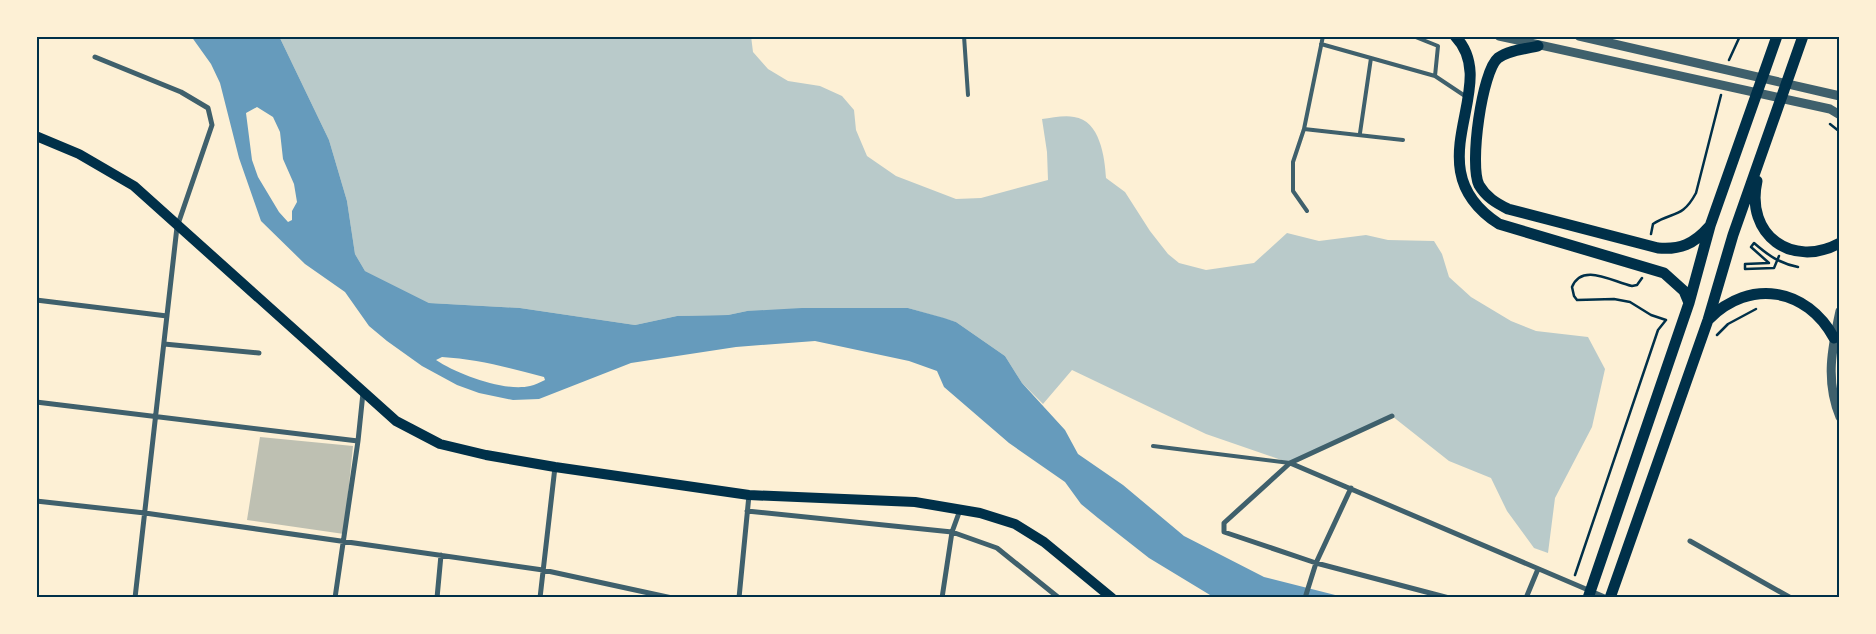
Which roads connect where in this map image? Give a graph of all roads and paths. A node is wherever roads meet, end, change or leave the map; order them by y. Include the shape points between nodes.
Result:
1 (964, 36) edge
2 (1323, 36) edge
3 (1413, 36) edge
4 (1456, 36) edge
5 (1499, 36) edge
6 (1579, 36) edge
7 (1740, 36) edge
8 (1803, 36) edge
9 (1774, 40) edge
10 (1321, 44) junction
11 (1538, 46) junction
12 (95, 57) dead end
13 (1371, 58) junction
14 (1731, 71) junction
15 (1435, 76) junction
16 (1728, 85) junction
17 (968, 95) dead end
18 (1840, 96) edge
19 (1467, 98) junction
20 (1840, 115) edge
21 (1826, 120) dead end
22 (1304, 128) junction
23 (1769, 131) junction
24 (1840, 132) edge
25 (1360, 133) junction
26 (36, 136) edge
27 (1403, 140) dead end
28 (1307, 211) dead end
29 (1653, 224) dead end
30 (1710, 226) junction
31 (178, 227) junction
32 (1840, 243) edge
33 (1781, 254) dead end
34 (1798, 267) dead end
35 (1642, 280) dead end
36 (36, 300) edge
37 (1689, 303) junction
38 (1764, 308) dead end
39 (1840, 312) edge
40 (167, 316) junction
41 (1708, 320) junction
42 (1834, 338) junction
43 (1716, 340) dead end
44 (164, 344) junction
45 (259, 353) dead end
46 (363, 393) junction
47 (36, 402) edge
48 (156, 415) junction
49 (1392, 416) dead end
50 (1840, 417) edge
51 (358, 440) junction
52 (1153, 446) dead end
53 (1290, 463) junction
54 (555, 467) junction
55 (1351, 488) junction
56 (749, 495) junction
57 (36, 500) edge
58 (960, 510) junction
59 (747, 511) junction
60 (145, 513) junction
61 (952, 532) junction
62 (344, 540) junction
63 (1690, 541) dead end
64 (441, 555) junction
65 (1316, 563) junction
66 (1538, 569) junction
67 (543, 570) junction
68 (1574, 579) dead end
69 (136, 598) edge
70 (335, 598) edge
71 (437, 598) edge
72 (540, 598) edge
73 (672, 598) edge
74 (739, 598) edge
75 (942, 598) edge
76 (1059, 598) edge
77 (1112, 598) edge
78 (1305, 598) edge
79 (1449, 598) edge
80 (1526, 598) edge
81 (1588, 598) edge
82 (1608, 598) edge
83 (1791, 598) edge

1 - 17 lane
2 - 10 lane
3 - 15 lane via 1438,46
4 - 19 main road via 1467,52
5 - 11 street
6 - 14 street
7 - 14 path via 1731,52
8 - 23 main road
9 - 30 main road
10 - 13 lane
10 - 22 lane
11 - 16 street
11 - 30 main road via 1509,52 1497,59 1490,71 1474,158 1479,184 1486,195 1508,209 1658,248 1673,249 1687,245 1700,238
12 - 31 street via 181,92 208,108 212,125
13 - 15 lane
13 - 25 lane
14 - 18 street
15 - 19 lane
16 - 20 street via 1830,109
16 - 29 path via 1696,193 1675,216
19 - 37 main road via 1459,164 1463,183 1477,208 1499,224 1664,273 1684,291
21 - 24 path
22 - 25 lane
22 - 28 lane via 1293,162 1293,190
23 - 32 main road via 1756,188 1755,205 1763,228 1777,243 1803,253 1817,252
23 - 41 main road
25 - 27 lane
26 - 31 main road via 79,154 134,186
30 - 37 main road
31 - 40 street
31 - 46 main road
33 - 34 path via 1774,268 1745,269 1745,264 1769,263 1751,247 1754,243 1772,259
35 - 68 path via 1632,286 1585,274 1574,282 1572,292 1577,300 1630,302 1658,318 1665,318 1658,330
36 - 40 street
37 - 81 main road
38 - 43 path via 1755,309 1728,324
39 - 42 street
40 - 44 street
41 - 42 main road via 1718,310 1742,297 1782,295 1796,300 1819,316
41 - 82 main road
42 - 50 street via 1830,376
44 - 45 street
44 - 48 street
46 - 51 street
46 - 54 main road via 396,421 440,444
47 - 48 street
48 - 51 street
48 - 60 street
49 - 53 street
51 - 62 street
52 - 53 lane
53 - 55 street
53 - 65 street via 1224,523 1224,532
54 - 56 main road
54 - 67 street
55 - 65 street
55 - 66 street
56 - 58 main road via 915,502
56 - 59 street
57 - 60 street
58 - 61 street
58 - 77 main road via 980,513 1022,528 1058,552
59 - 61 street
59 - 74 street
60 - 62 street
60 - 69 street
61 - 75 street
61 - 76 street via 996,548
62 - 64 street
62 - 70 street
63 - 83 street
64 - 67 street
64 - 71 street
65 - 78 street
65 - 79 street
66 - 80 street
66 - 82 street
67 - 72 street
67 - 73 street

